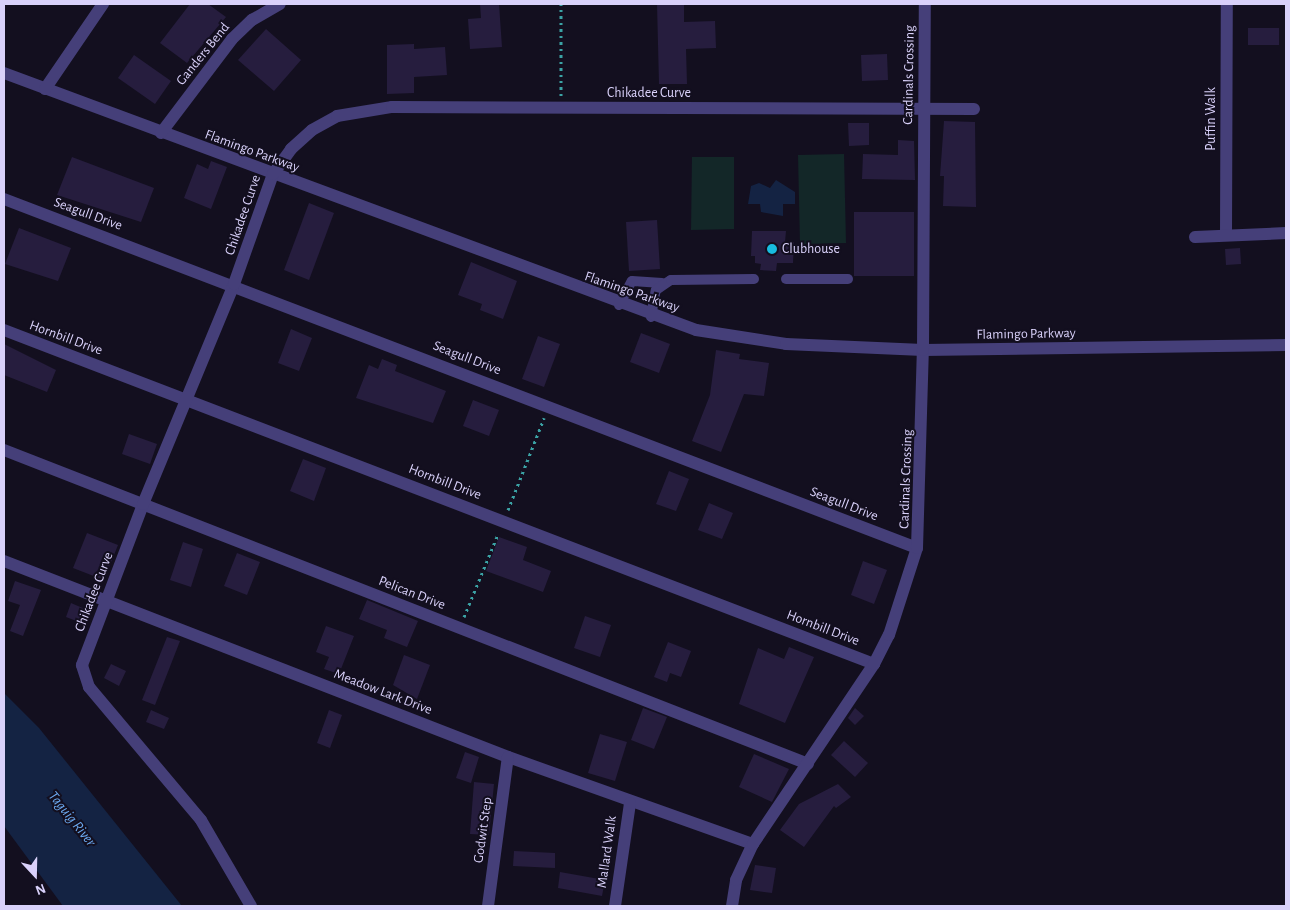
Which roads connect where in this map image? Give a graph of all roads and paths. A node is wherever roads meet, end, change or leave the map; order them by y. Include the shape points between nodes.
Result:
1 (103, 4) edge
2 (280, 4) edge
3 (561, 4) edge
4 (925, 4) edge
5 (1227, 4) edge
6 (4, 73) edge
7 (45, 90) junction
8 (561, 108) junction
9 (923, 108) junction
10 (974, 109) dead end
11 (161, 133) junction
12 (273, 174) junction
13 (4, 200) edge
14 (1286, 232) edge
15 (1226, 235) junction
16 (1195, 237) dead end
17 (786, 278) dead end
18 (754, 279) dead end
19 (848, 279) dead end
20 (234, 284) junction
21 (662, 284) junction
22 (619, 304) junction
23 (651, 317) junction
24 (4, 330) edge
25 (1286, 345) edge
26 (923, 350) junction
27 (188, 399) junction
28 (4, 450) edge
29 (143, 504) junction
30 (917, 548) junction
31 (4, 561) edge
32 (106, 600) junction
33 (874, 664) junction
34 (508, 757) junction
35 (808, 764) junction
36 (630, 803) junction
37 (753, 844) junction
38 (252, 906) edge
39 (488, 906) edge
40 (615, 906) edge
41 (732, 906) edge

1 - 7 street
2 - 11 street, Ganders Bend via 252,20 232,39
3 - 8 path
4 - 9 street, Cardinals Crossing
5 - 15 street, Puffin Walk
6 - 7 street, Flamingo Parkway
7 - 11 street, Flamingo Parkway
8 - 9 street, Chikadee Curve
8 - 12 street, Chikadee Curve via 363,109 337,116 312,130
9 - 10 street, Chikadee Curve
9 - 26 street, Cardinals Crossing
11 - 12 street, Flamingo Parkway
12 - 20 street, Chikadee Curve
12 - 22 street, Flamingo Parkway
13 - 20 street, Seagull Drive
14 - 15 street
15 - 16 street
17 - 19 lane
18 - 21 lane via 697,278
20 - 27 street, Chikadee Curve
20 - 30 street, Seagull Drive
21 - 22 lane via 632,281
21 - 23 lane via 656,290
22 - 23 street, Flamingo Parkway
23 - 26 street, Flamingo Parkway via 754,341
24 - 27 street, Hornbill Drive
25 - 26 street, Flamingo Parkway
26 - 30 street, Cardinals Crossing
27 - 29 street, Chikadee Curve
27 - 33 street, Hornbill Drive
28 - 29 street, Pelican Drive
29 - 32 street, Chikadee Curve
29 - 35 street, Pelican Drive
30 - 33 street, Cardinals Crossing via 900,608
31 - 32 street, Meadow Lark Drive
32 - 34 street, Meadow Lark Drive
32 - 38 street, Chikadee Curve via 82,665 83,676 201,820
33 - 35 street, Cardinals Crossing
34 - 36 street, Meadow Lark Drive
34 - 39 street, Godwit Step
35 - 37 street, Cardinals Crossing
36 - 37 street, Meadow Lark Drive
36 - 40 street, Mallard Walk
37 - 41 street, Cardinals Crossing via 736,880

